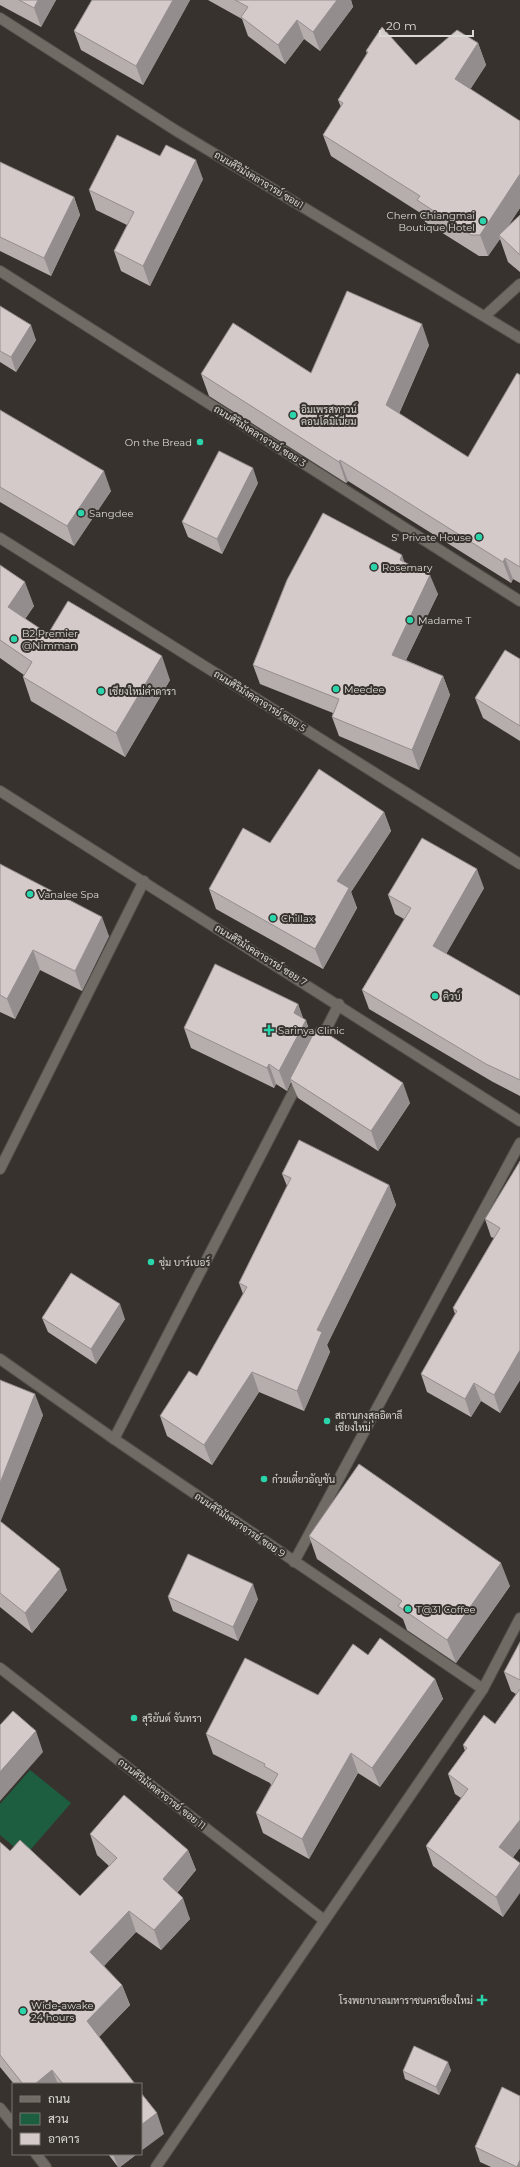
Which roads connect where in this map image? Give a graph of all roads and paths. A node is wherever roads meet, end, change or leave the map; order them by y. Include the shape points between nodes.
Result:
1 (0, 18) edge
2 (0, 271) edge
3 (520, 284) edge
4 (485, 316) junction
5 (520, 338) edge
6 (0, 538) edge
7 (520, 601) edge
8 (0, 791) edge
9 (520, 864) edge
10 (144, 881) junction
11 (339, 1004) junction
12 (313, 1053) edge
13 (306, 1067) edge
14 (520, 1121) edge
15 (520, 1143) edge
16 (0, 1169) edge
17 (0, 1359) edge
18 (114, 1439) junction
19 (294, 1562) junction
20 (520, 1618) edge
21 (0, 1668) edge
22 (483, 1689) junction
23 (324, 1920) junction
24 (0, 2108) edge
25 (12, 2123) edge
26 (37, 2155) edge
27 (46, 2167) edge
28 (156, 2167) edge

1 - 4 street, ถนนศิริมังคลาจารย์ ซอย1 via 175,130
2 - 7 street, ถนนศิริมังคลาจารย์ ซอย 3
3 - 4 street
4 - 5 street, ถนนศิริมังคลาจารย์ ซอย1
6 - 9 street, ถนนศิริมังคลาจารย์ ซอย 5
8 - 10 street, ถนนศิริมังคลาจารย์ ซอย 7
10 - 11 street, ถนนศิริมังคลาจารย์ ซอย 7
10 - 16 street
11 - 12 street
11 - 14 street, ถนนศิริมังคลาจารย์ ซอย 7
13 - 18 street
15 - 19 street
17 - 18 street, ถนนศิริมังคลาจารย์ ซอย 9
18 - 19 street, ถนนศิริมังคลาจารย์ ซอย 9
19 - 22 street, ถนนศิริมังคลาจารย์ ซอย 9
20 - 22 street
21 - 23 street, ถนนศิริมังคลาจารย์ ซอย 11
22 - 23 street
23 - 28 street
24 - 25 street
26 - 27 street

